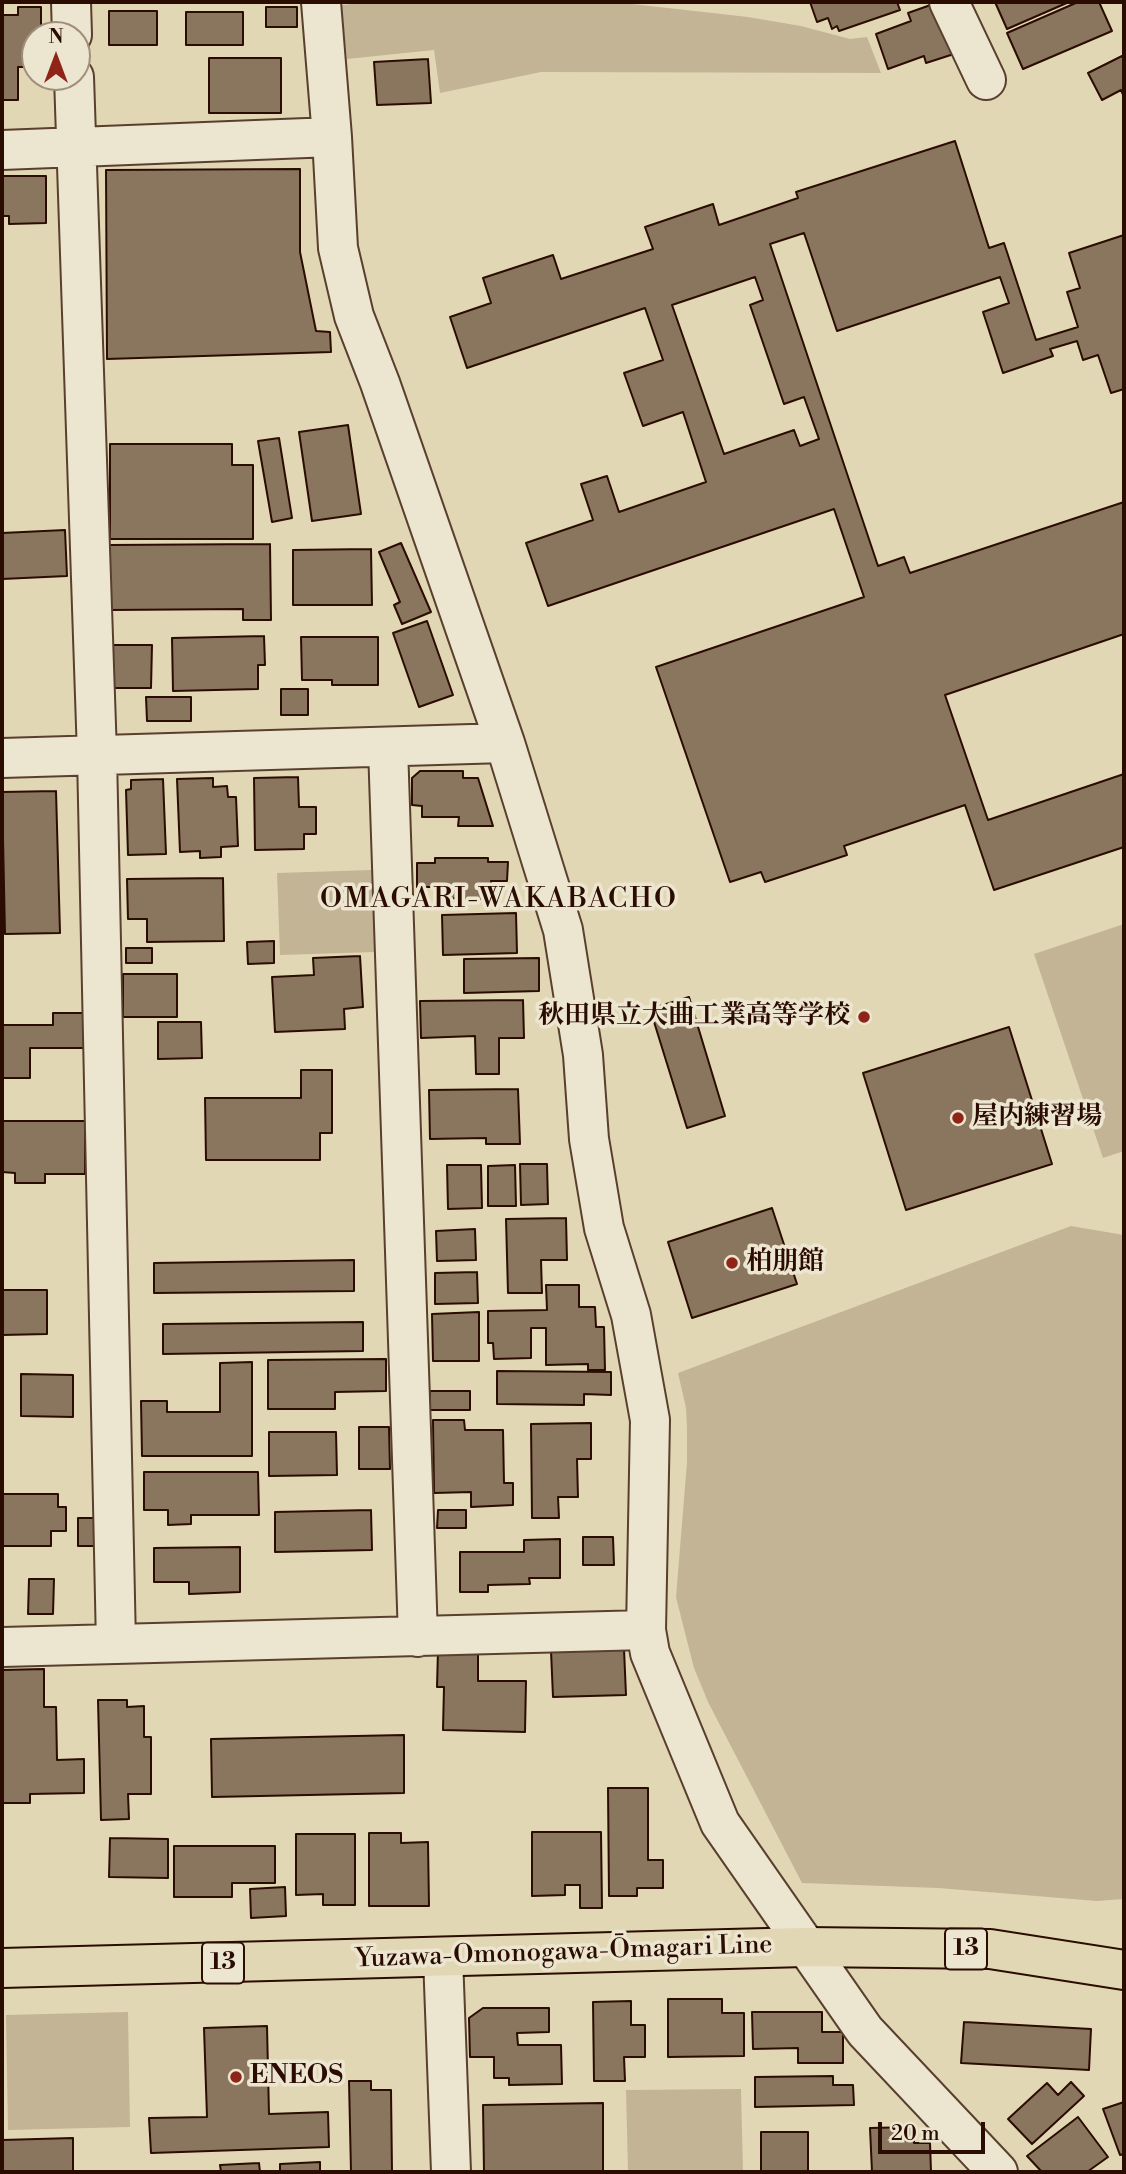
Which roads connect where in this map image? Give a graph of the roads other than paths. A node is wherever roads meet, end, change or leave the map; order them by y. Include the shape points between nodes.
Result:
1 (71, 2) edge
2 (321, 2) edge
3 (949, 2) edge
4 (72, 21) edge
5 (986, 80) dead end
6 (75, 91) edge
7 (332, 137) junction
8 (77, 148) junction
9 (2, 150) edge
10 (505, 743) junction
11 (388, 747) junction
12 (97, 755) junction
13 (2, 758) edge
14 (646, 1630) junction
15 (418, 1637) junction
16 (116, 1644) junction
17 (2, 1647) edge
18 (805, 1947) junction
19 (443, 1957) junction
20 (2, 1969) edge
21 (1124, 1970) edge
22 (451, 2172) edge
23 (998, 2172) edge

1 - 4 street
2 - 7 street
3 - 5 street
6 - 8 street
7 - 8 street
7 - 10 street via 338,248 354,316
8 - 9 street
8 - 12 street
10 - 11 street
10 - 14 street via 563,930 604,1228 631,1315 650,1420
11 - 12 street
11 - 15 street
12 - 13 street
12 - 16 street
14 - 15 street
14 - 18 street via 650,1653 720,1823
15 - 16 street
16 - 17 street
18 - 19 main road, Yuzawa-Omonogawa-Ōmagari Line / 13
18 - 21 main road, Yuzawa-Omonogawa-Ōmagari Line / 13 via 990,1949
18 - 23 street via 865,2031
19 - 20 main road, Yuzawa-Omonogawa-Ōmagari Line / 13
19 - 22 street

